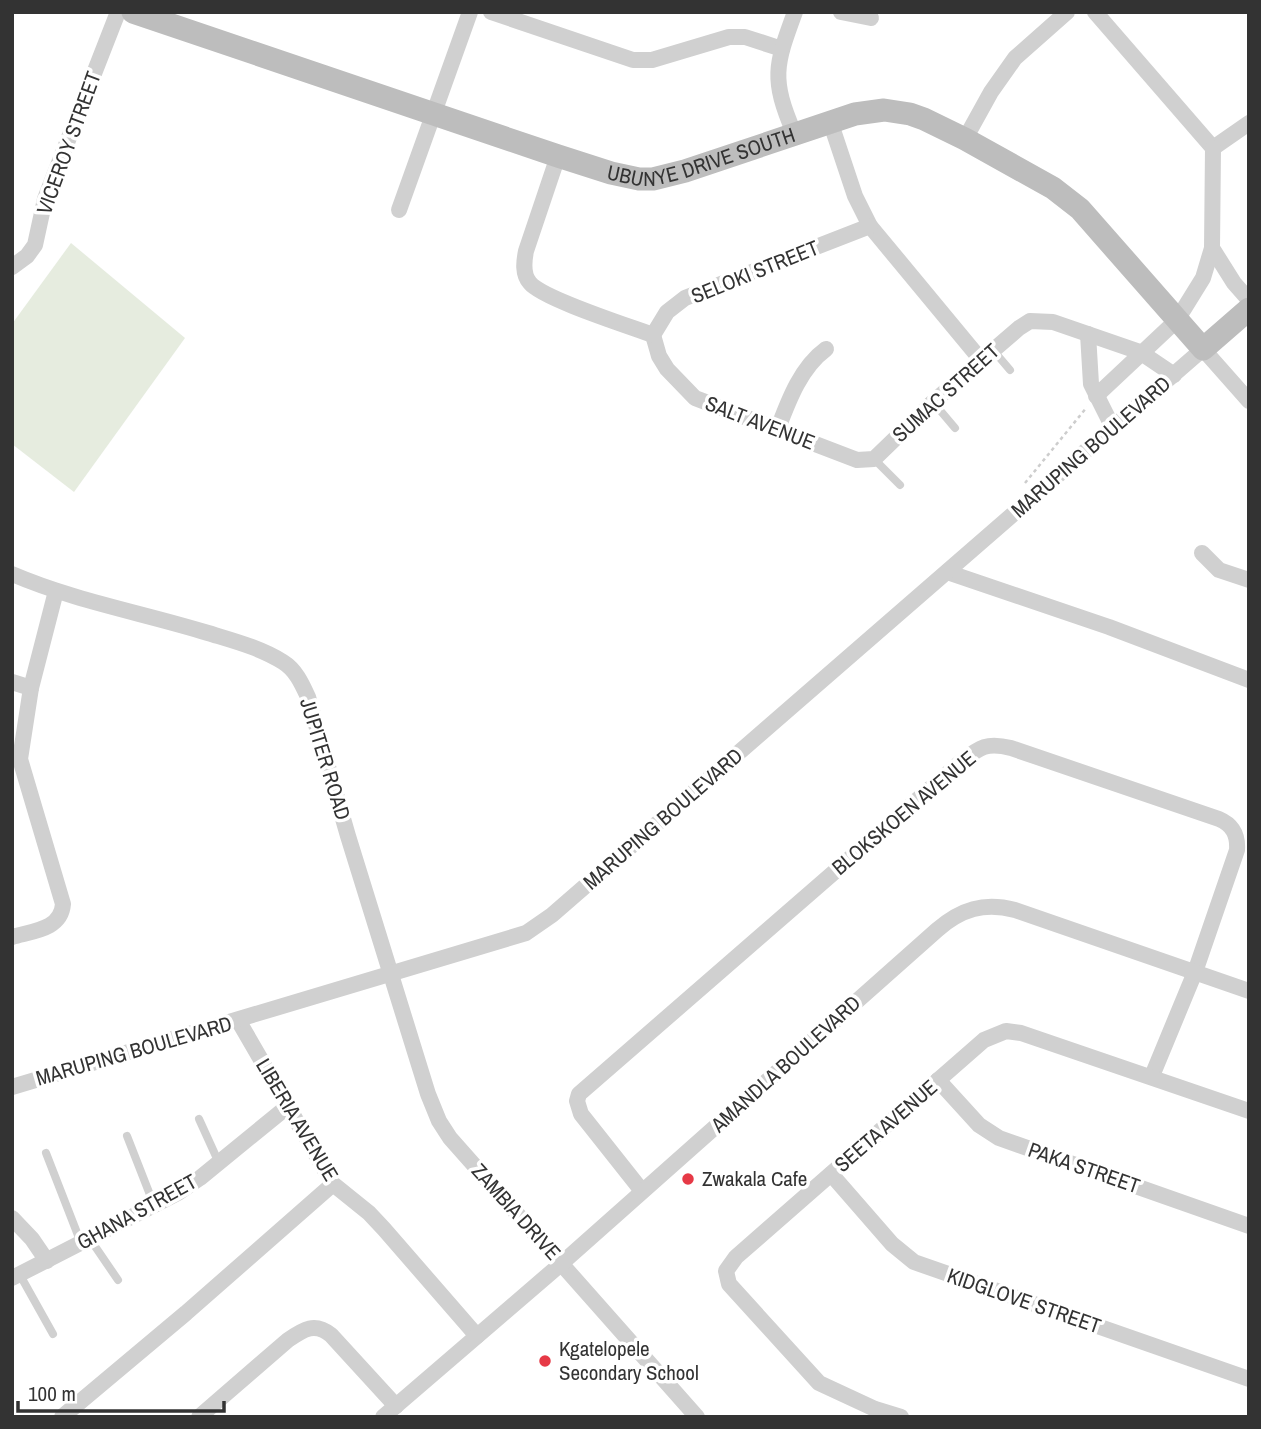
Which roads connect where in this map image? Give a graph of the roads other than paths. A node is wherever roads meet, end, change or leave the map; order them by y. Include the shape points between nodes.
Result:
1 (118, 12) edge
2 (133, 12) edge
3 (470, 12) edge
4 (491, 12) edge
5 (795, 12) edge
6 (841, 12) edge
7 (1067, 12) edge
8 (1095, 12) edge
9 (871, 18) dead end
10 (782, 49) junction
11 (435, 114) junction
12 (830, 121) junction
13 (1249, 123) edge
14 (793, 133) junction
15 (965, 139) junction
16 (1213, 148) junction
17 (558, 156) junction
18 (400, 210) dead end
19 (870, 226) junction
20 (1212, 248) junction
21 (12, 267) edge
22 (1249, 300) edge
23 (1249, 309) edge
24 (1177, 320) junction
25 (1088, 334) junction
26 (653, 335) junction
27 (826, 349) dead end
28 (1203, 349) junction
29 (1143, 354) junction
30 (987, 355) junction
31 (1010, 370) dead end
32 (1174, 374) junction
33 (1096, 396) junction
34 (1249, 401) edge
35 (933, 402) junction
36 (955, 428) dead end
37 (1113, 428) junction
38 (777, 431) junction
39 (874, 459) junction
40 (900, 485) dead end
41 (1202, 553) dead end
42 (947, 572) junction
43 (12, 573) edge
44 (1249, 580) edge
45 (56, 591) junction
46 (1249, 680) edge
47 (12, 682) edge
48 (31, 688) junction
49 (16, 760) edge
50 (12, 937) edge
51 (1195, 972) junction
52 (391, 976) junction
53 (1249, 991) edge
54 (238, 1020) junction
55 (1152, 1076) junction
56 (938, 1080) junction
57 (12, 1087) edge
58 (287, 1107) junction
59 (1249, 1111) edge
60 (199, 1119) dead end
61 (127, 1136) dead end
62 (46, 1153) dead end
63 (219, 1163) junction
64 (831, 1174) junction
65 (333, 1184) junction
66 (642, 1191) junction
67 (155, 1206) junction
68 (12, 1217) edge
69 (1249, 1226) edge
70 (86, 1241) junction
71 (47, 1261) junction
72 (562, 1263) junction
73 (16, 1277) edge
74 (118, 1280) dead end
75 (53, 1334) dead end
76 (477, 1336) junction
77 (1249, 1379) edge
78 (389, 1411) edge
79 (874, 1413) edge
80 (62, 1417) edge
81 (199, 1417) edge
82 (697, 1417) edge
83 (901, 1417) edge

1 - 21 street, VICEROY STREET via 45,199 35,245
2 - 11 street, UBUNYE DRIVE SOUTH
3 - 11 street
4 - 10 street via 633,60 662,58 729,37 745,37
5 - 10 street
6 - 9 street
7 - 15 street via 1015,58
8 - 16 street
10 - 14 street via 777,85
11 - 17 street, UBUNYE DRIVE SOUTH
11 - 18 street
12 - 14 street, UBUNYE DRIVE SOUTH
12 - 15 street, UBUNYE DRIVE SOUTH via 870,111 896,111
12 - 19 street
13 - 16 street
14 - 17 street, UBUNYE DRIVE SOUTH via 653,179 611,173
15 - 24 street, UBUNYE DRIVE SOUTH via 1053,188 1080,209
16 - 20 street
17 - 26 street via 526,251 525,275 547,295
19 - 26 street, SELOKI STREET via 685,298 667,312
19 - 30 street
20 - 22 street
20 - 24 street via 1203,278
23 - 28 street
24 - 28 street, UBUNYE DRIVE SOUTH
24 - 29 street
25 - 29 street
25 - 30 street, SUMAC STREET via 1053,322 1030,321
25 - 33 street
26 - 38 street, SALT AVENUE via 659,356 685,391
27 - 38 street via 804,373
28 - 32 street, MARUPING BOULEVARD
28 - 34 street
29 - 32 street
29 - 33 street
30 - 31 lane
30 - 35 street, SUMAC STREET
32 - 37 street, MARUPING BOULEVARD
33 - 37 street
35 - 36 lane
35 - 39 street, SUMAC STREET
37 - 42 street, MARUPING BOULEVARD
38 - 39 street, SALT AVENUE via 857,460
39 - 40 lane
41 - 44 street via 1219,570
42 - 46 street
42 - 52 street, MARUPING BOULEVARD via 537,927
43 - 45 street, JUPITER ROAD
45 - 48 street
45 - 52 street, JUPITER ROAD via 267,653 286,664 300,680
47 - 48 street
48 - 49 street
49 - 50 street via 63,904 60,918 49,926
51 - 53 street, AMANDLA BOULEVARD
51 - 55 street, BLOKSKOEN AVENUE
51 - 66 street, AMANDLA BOULEVARD via 1015,910 991,905 968,910 937,930
51 - 66 street, BLOKSKOEN AVENUE via 1237,850 1232,827 1010,748 986,746 962,761 579,1094 581,1114
52 - 54 street, MARUPING BOULEVARD
52 - 72 street, ZAMBIA DRIVE via 443,1128
54 - 57 street, MARUPING BOULEVARD
54 - 58 street, LIBERIA AVENUE
55 - 56 street, SEETA AVENUE via 1006,1031 984,1040
55 - 59 street, SEETA AVENUE
56 - 64 street, SEETA AVENUE
56 - 69 street, PAKA STREET via 979,1125 999,1138
58 - 63 street, GHANA STREET
58 - 65 street, LIBERIA AVENUE
60 - 63 lane
61 - 67 lane
62 - 70 lane
63 - 67 street, GHANA STREET
64 - 77 street, KIDGLOVE STREET via 892,1244 914,1262
64 - 79 street, SEETA AVENUE via 736,1257 728,1266 727,1277 819,1383
65 - 76 street, LIBERIA AVENUE via 376,1220
65 - 80 street
66 - 72 street, AMANDLA BOULEVARD
67 - 70 street, GHANA STREET
68 - 71 street
70 - 71 street, GHANA STREET
70 - 74 lane
71 - 73 street, GHANA STREET
72 - 76 street, AMANDLA BOULEVARD
72 - 82 street, ZAMBIA DRIVE
73 - 75 lane
76 - 78 street, AMANDLA BOULEVARD
78 - 81 street via 331,1335 313,1327 288,1340
79 - 83 street, SEETA AVENUE

